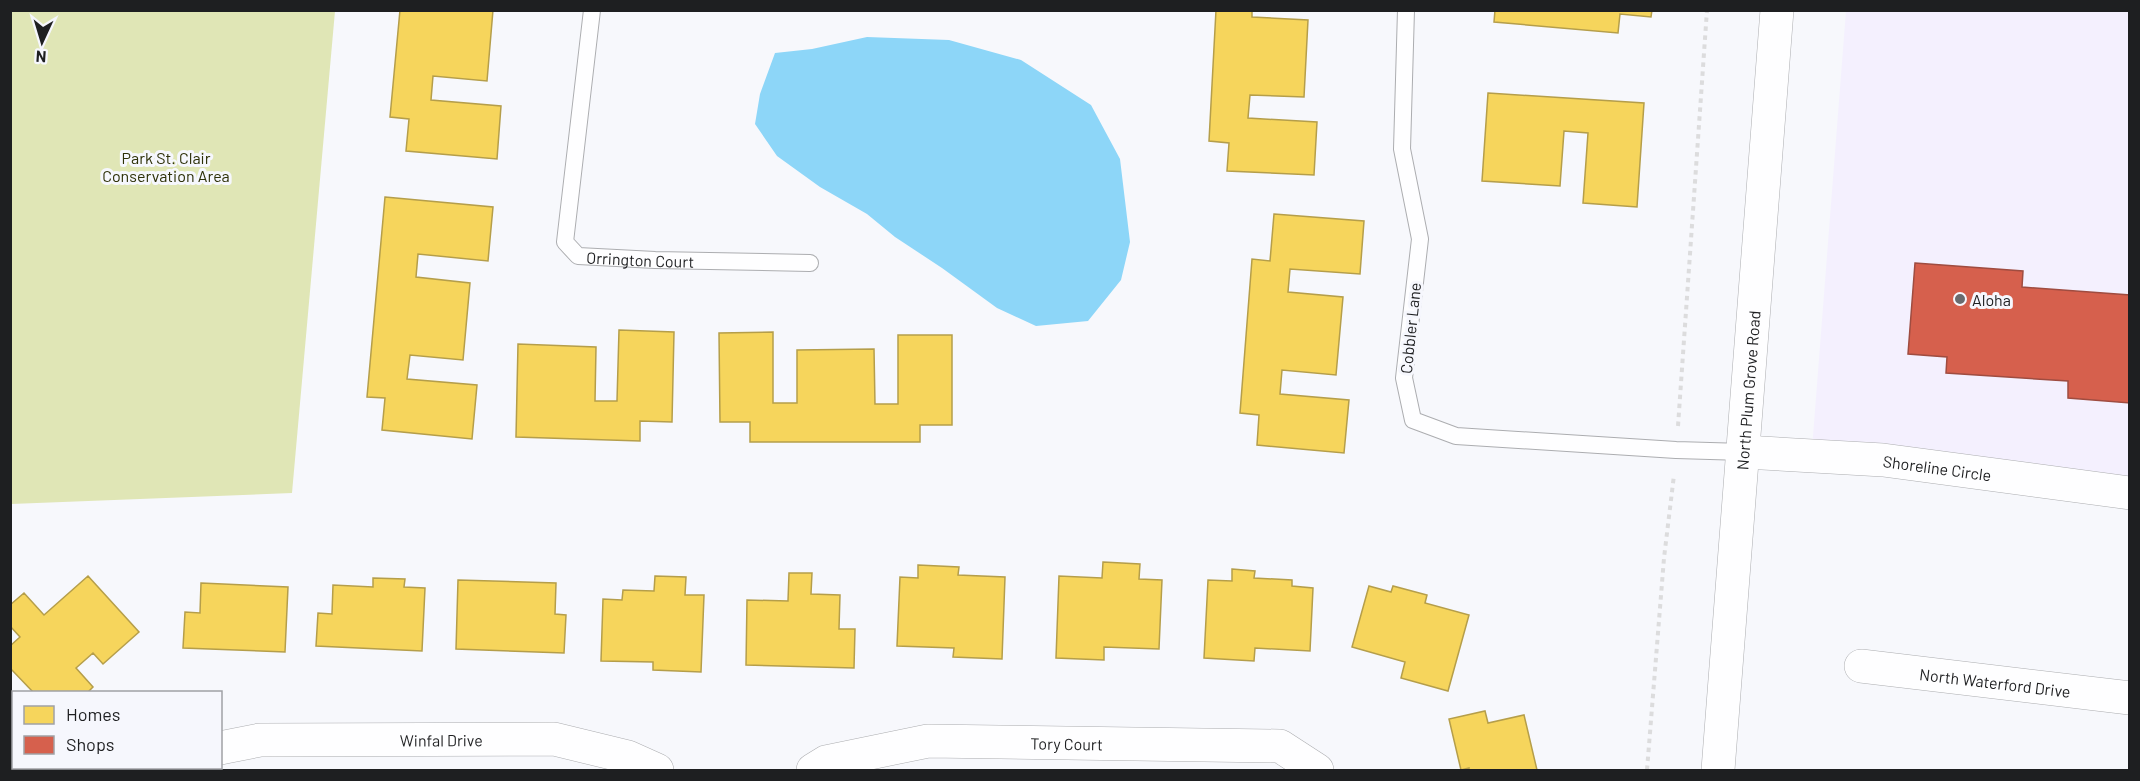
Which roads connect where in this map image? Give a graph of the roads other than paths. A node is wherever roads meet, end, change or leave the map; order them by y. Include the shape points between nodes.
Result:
1 (592, 10) edge
2 (1406, 10) edge
3 (1778, 10) edge
4 (810, 263) dead end
5 (1744, 452) junction
6 (2130, 493) edge
7 (1861, 666) dead end
8 (2130, 698) edge
9 (222, 748) edge
10 (657, 771) edge
11 (813, 771) edge
12 (1317, 771) edge
13 (1718, 771) edge

1 - 4 lane, Orrington Court via 565,243 578,256
2 - 5 lane, Cobbler Lane via 1402,149 1420,238 1404,378 1413,420 1456,436
3 - 5 street, North Plum Grove Road
5 - 6 street, Shoreline Circle via 1883,460
5 - 13 street, North Plum Grove Road
7 - 8 street, North Waterford Drive
9 - 10 street, Winfal Drive via 260,740 554,739 628,757
11 - 12 street, Tory Court via 826,762 928,741 1280,746

